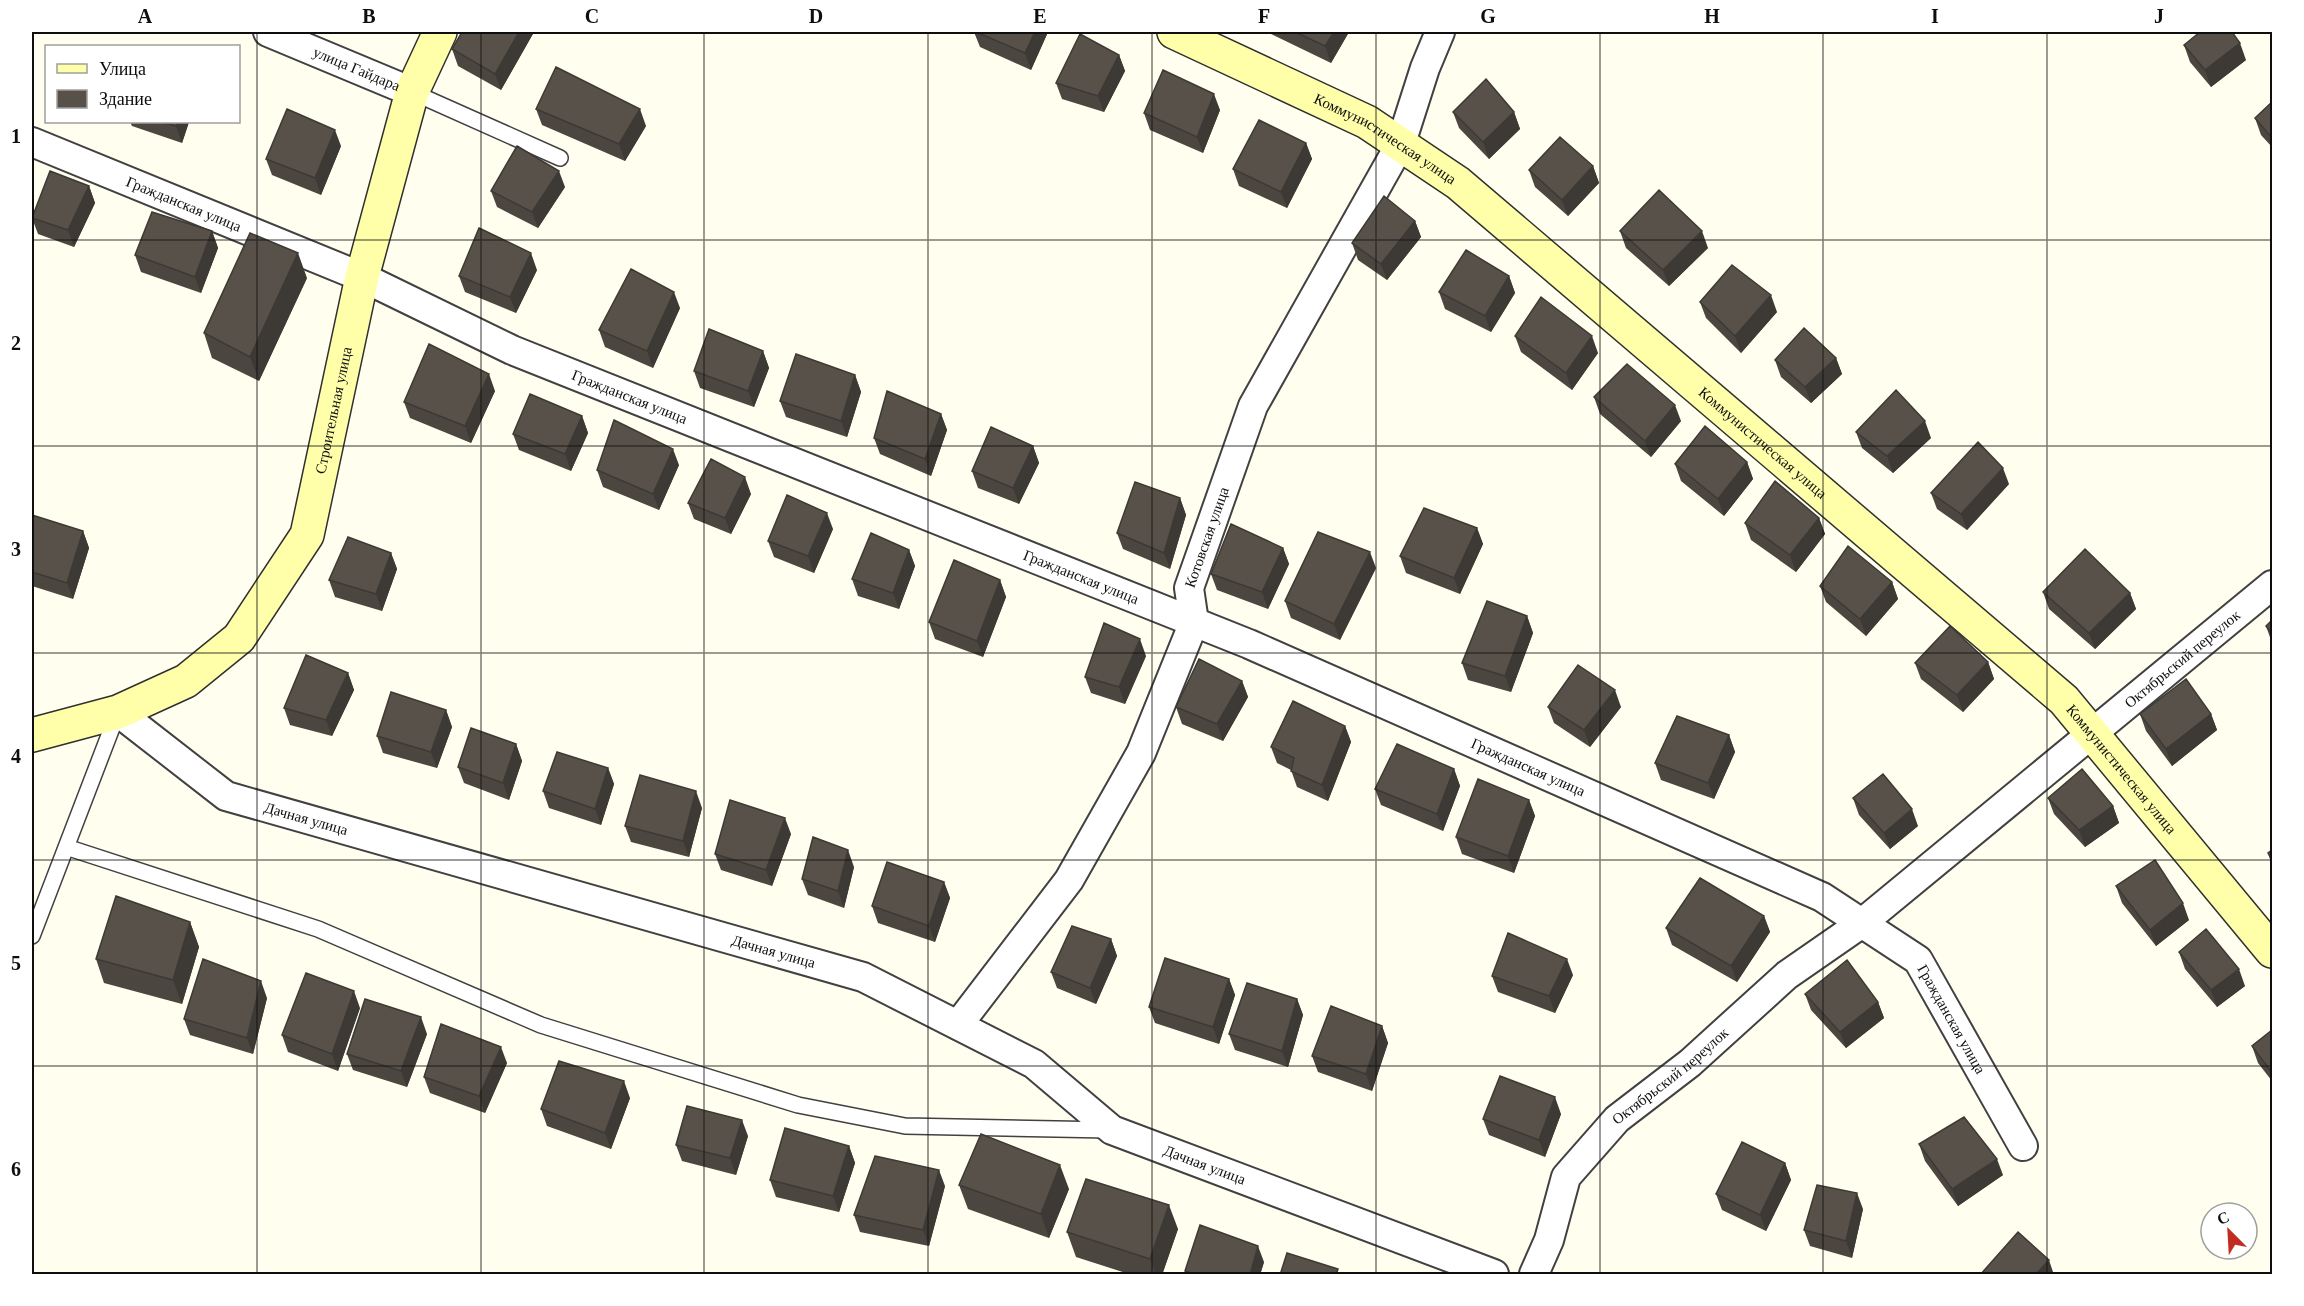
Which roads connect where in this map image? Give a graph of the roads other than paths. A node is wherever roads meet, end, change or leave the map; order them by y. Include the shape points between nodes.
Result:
1 (268, 32) edge
2 (440, 32) edge
3 (1174, 32) edge
4 (1440, 32) edge
5 (412, 93) junction
6 (32, 142) edge
7 (1401, 143) junction
8 (560, 158) dead end
9 (362, 277) junction
10 (2272, 585) edge
11 (1194, 622) junction
12 (118, 712) junction
13 (32, 735) edge
14 (2093, 735) junction
15 (66, 847) junction
16 (1862, 923) junction
17 (32, 936) edge
18 (2272, 951) edge
19 (958, 1025) junction
20 (1112, 1130) junction
21 (2024, 1146) dead end
22 (1494, 1275) edge
23 (1534, 1275) edge

1 - 5 street, улица Гайдара
2 - 5 street, Строительная улица
3 - 7 street, Коммунистическая улица via 1367,122
4 - 7 street, Котовская улица
5 - 8 lane
5 - 9 street, Строительная улица
6 - 9 street, Гражданская улица
7 - 11 street, Котовская улица via 1253,406 1189,588
7 - 14 street, Коммунистическая улица via 1458,183 2064,700
9 - 11 street, Гражданская улица via 512,350
9 - 12 street, Строительная улица via 307,535 239,638 186,681
10 - 14 street, Октябрьский переулок
11 - 16 street, Гражданская улица via 1822,897
11 - 19 street via 1141,753 1069,880
12 - 13 street
12 - 15 lane
12 - 19 street, Дачная улица via 226,796 863,977
14 - 16 street, Октябрьский переулок
14 - 18 street, Коммунистическая улица
15 - 17 lane
15 - 20 lane via 318,929 541,1025 798,1105 905,1126
16 - 21 street, Гражданская улица via 1918,960
16 - 23 street, Октябрьский переулок via 1787,975 1690,1063 1617,1119 1566,1177 1549,1240
19 - 20 street, Дачная улица via 1034,1064
20 - 22 street, Дачная улица

